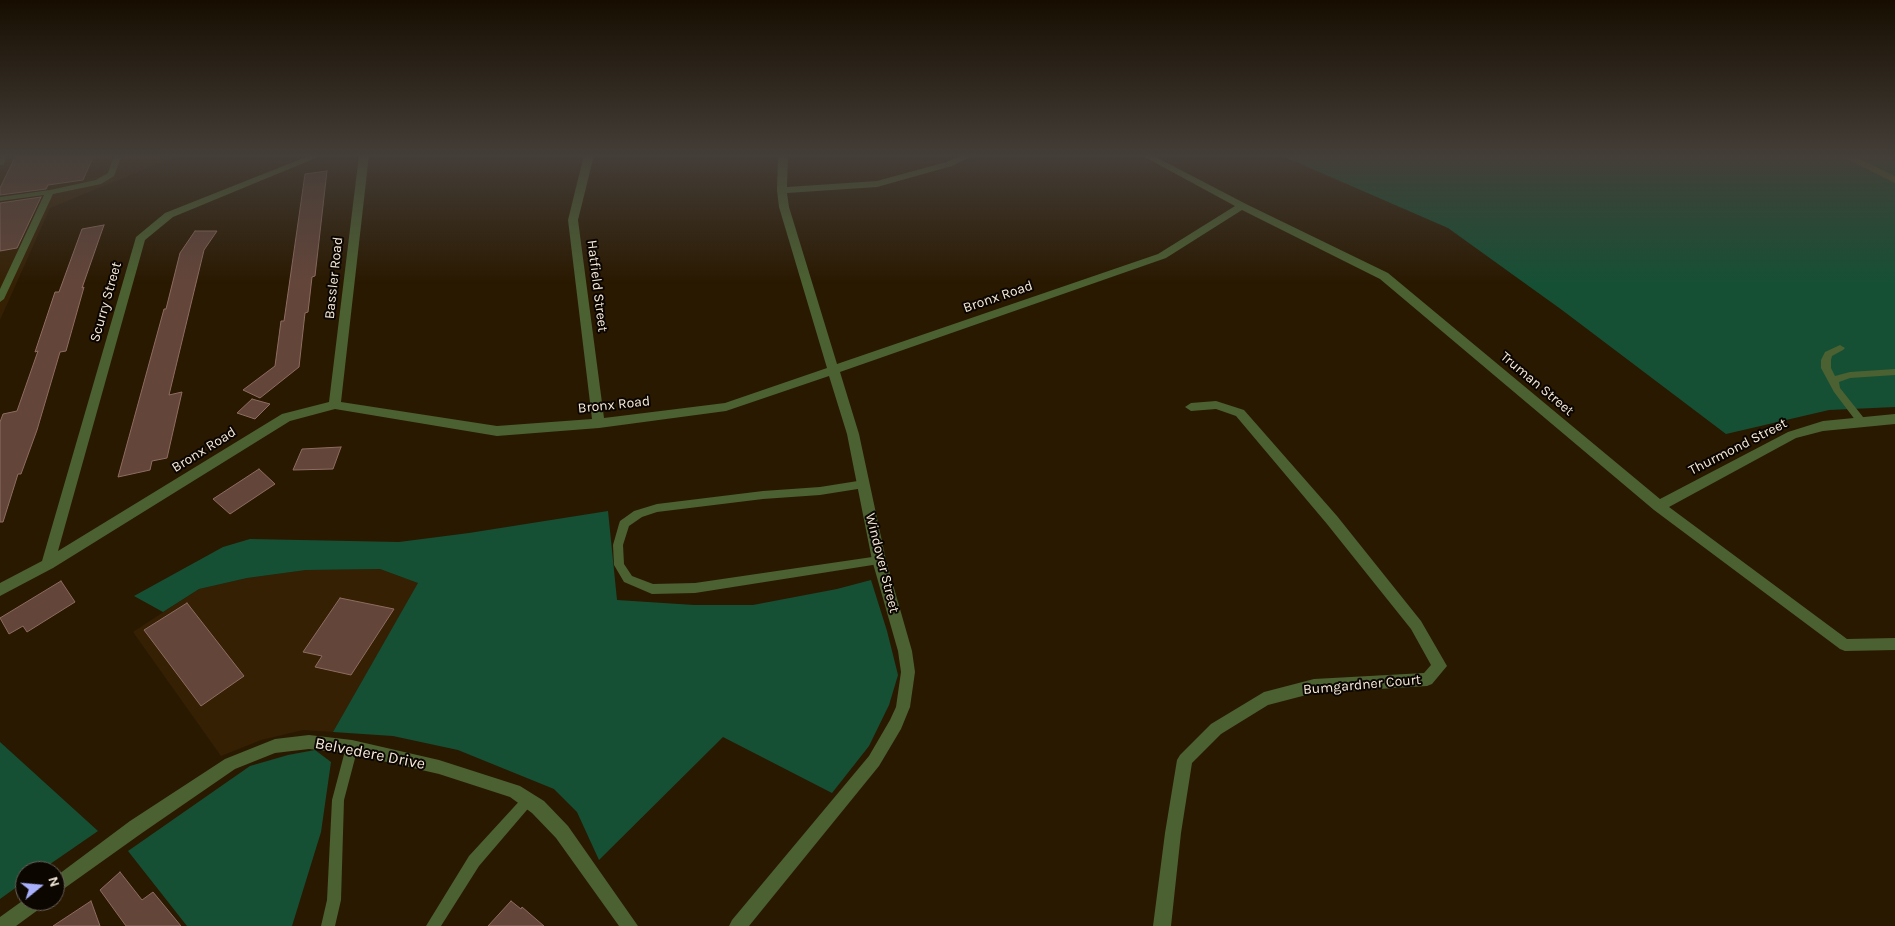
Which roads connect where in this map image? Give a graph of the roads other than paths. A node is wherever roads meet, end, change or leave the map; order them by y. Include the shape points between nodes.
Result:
1 (47, 198) edge
2 (211, 198) edge
3 (359, 198) edge
4 (579, 198) edge
5 (783, 198) edge
6 (1227, 198) edge
7 (1242, 206) junction
8 (0, 299) edge
9 (1840, 348) dead end
10 (833, 370) junction
11 (1895, 372) edge
12 (1834, 385) junction
13 (335, 405) junction
14 (1191, 406) dead end
15 (1895, 419) edge
16 (1862, 422) junction
17 (599, 423) junction
18 (864, 484) junction
19 (1659, 506) junction
20 (878, 560) junction
21 (48, 564) junction
22 (0, 590) edge
23 (1895, 644) edge
24 (352, 747) junction
25 (528, 800) junction
26 (65, 880) edge
27 (22, 911) edge
28 (2, 926) edge
29 (328, 926) edge
30 (433, 926) edge
31 (630, 926) edge
32 (738, 926) edge
33 (1162, 926) edge

1 - 8 lane
2 - 21 street, Scurry Street via 169,215 140,239
3 - 13 street, Bassler Road
4 - 17 street, Hatfield Street via 573,220
5 - 10 street, Windover Street
6 - 7 street, Truman Street
7 - 10 street, Bronx Road via 1162,256
7 - 19 street, Truman Street via 1384,276
9 - 12 lane via 1828,354 1826,360
10 - 17 street, Bronx Road via 726,407
10 - 18 street, Windover Street via 853,434
11 - 12 lane via 1840,377 1834,380
12 - 16 lane
13 - 17 street, Bronx Road via 497,431
13 - 21 street, Bronx Road via 286,417
14 - 33 street, Bumgardner Court via 1216,405 1240,414 1332,520 1416,625 1440,666 1427,679 1314,686 1264,699 1216,729 1185,760
15 - 16 street, Thurmond Street
16 - 19 street, Thurmond Street via 1823,426 1792,435
18 - 20 street, Windover Street
18 - 20 lane via 657,508 638,514 624,524 618,545 619,565 628,579 652,589 678,589
19 - 23 street, Truman Street via 1845,644
20 - 32 street, Windover Street via 905,651 908,672 903,707 874,761
21 - 22 street, Bronx Road
24 - 25 street, Belvedere Drive via 439,767 498,785
24 - 26 street, Belvedere Drive via 294,743 268,748 230,764
24 - 29 lane via 338,800 334,900
25 - 30 lane via 474,861
25 - 31 street, Belvedere Drive via 549,817 577,850
27 - 28 street

